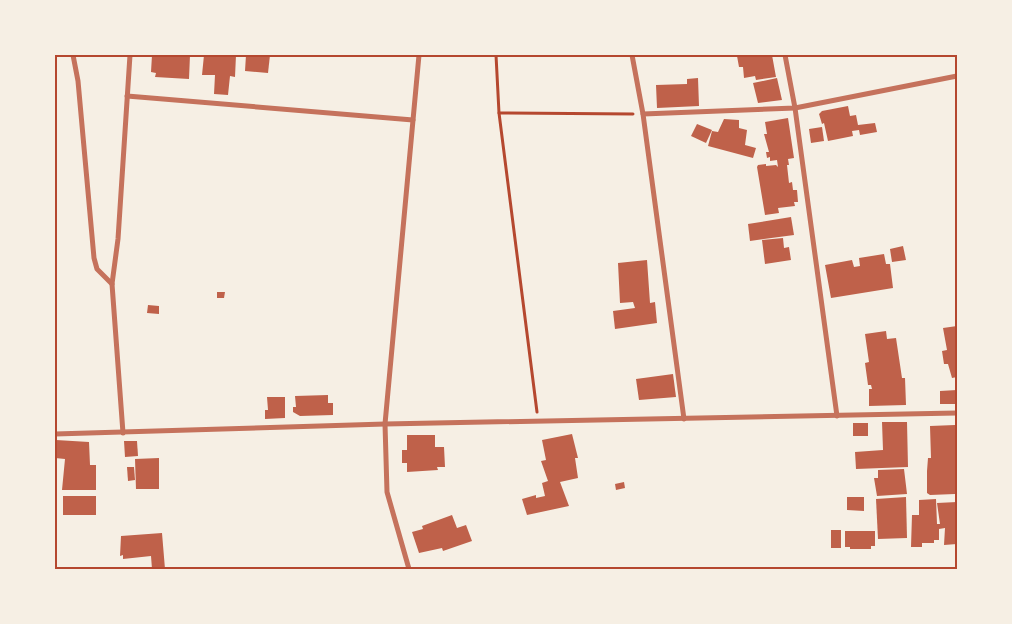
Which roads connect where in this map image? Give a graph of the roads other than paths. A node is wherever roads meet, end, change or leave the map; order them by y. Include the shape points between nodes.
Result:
1 (73, 55) edge
2 (130, 55) edge
3 (419, 55) edge
4 (632, 55) edge
5 (785, 55) edge
6 (957, 76) edge
7 (127, 96) junction
8 (795, 108) junction
9 (643, 114) junction
10 (413, 120) junction
11 (112, 284) junction
12 (957, 413) edge
13 (837, 416) junction
14 (684, 419) junction
15 (385, 424) junction
16 (123, 433) junction
17 (55, 434) edge
18 (409, 569) edge

1 - 11 street via 94,258 97,269
2 - 7 street
3 - 10 street
4 - 9 street
5 - 8 street
6 - 8 street
7 - 10 street
7 - 11 street
8 - 9 street
8 - 13 street
9 - 14 street
10 - 15 street
11 - 16 street
12 - 13 street
13 - 14 street
14 - 15 street
15 - 16 street
15 - 18 street via 387,492
16 - 17 street

